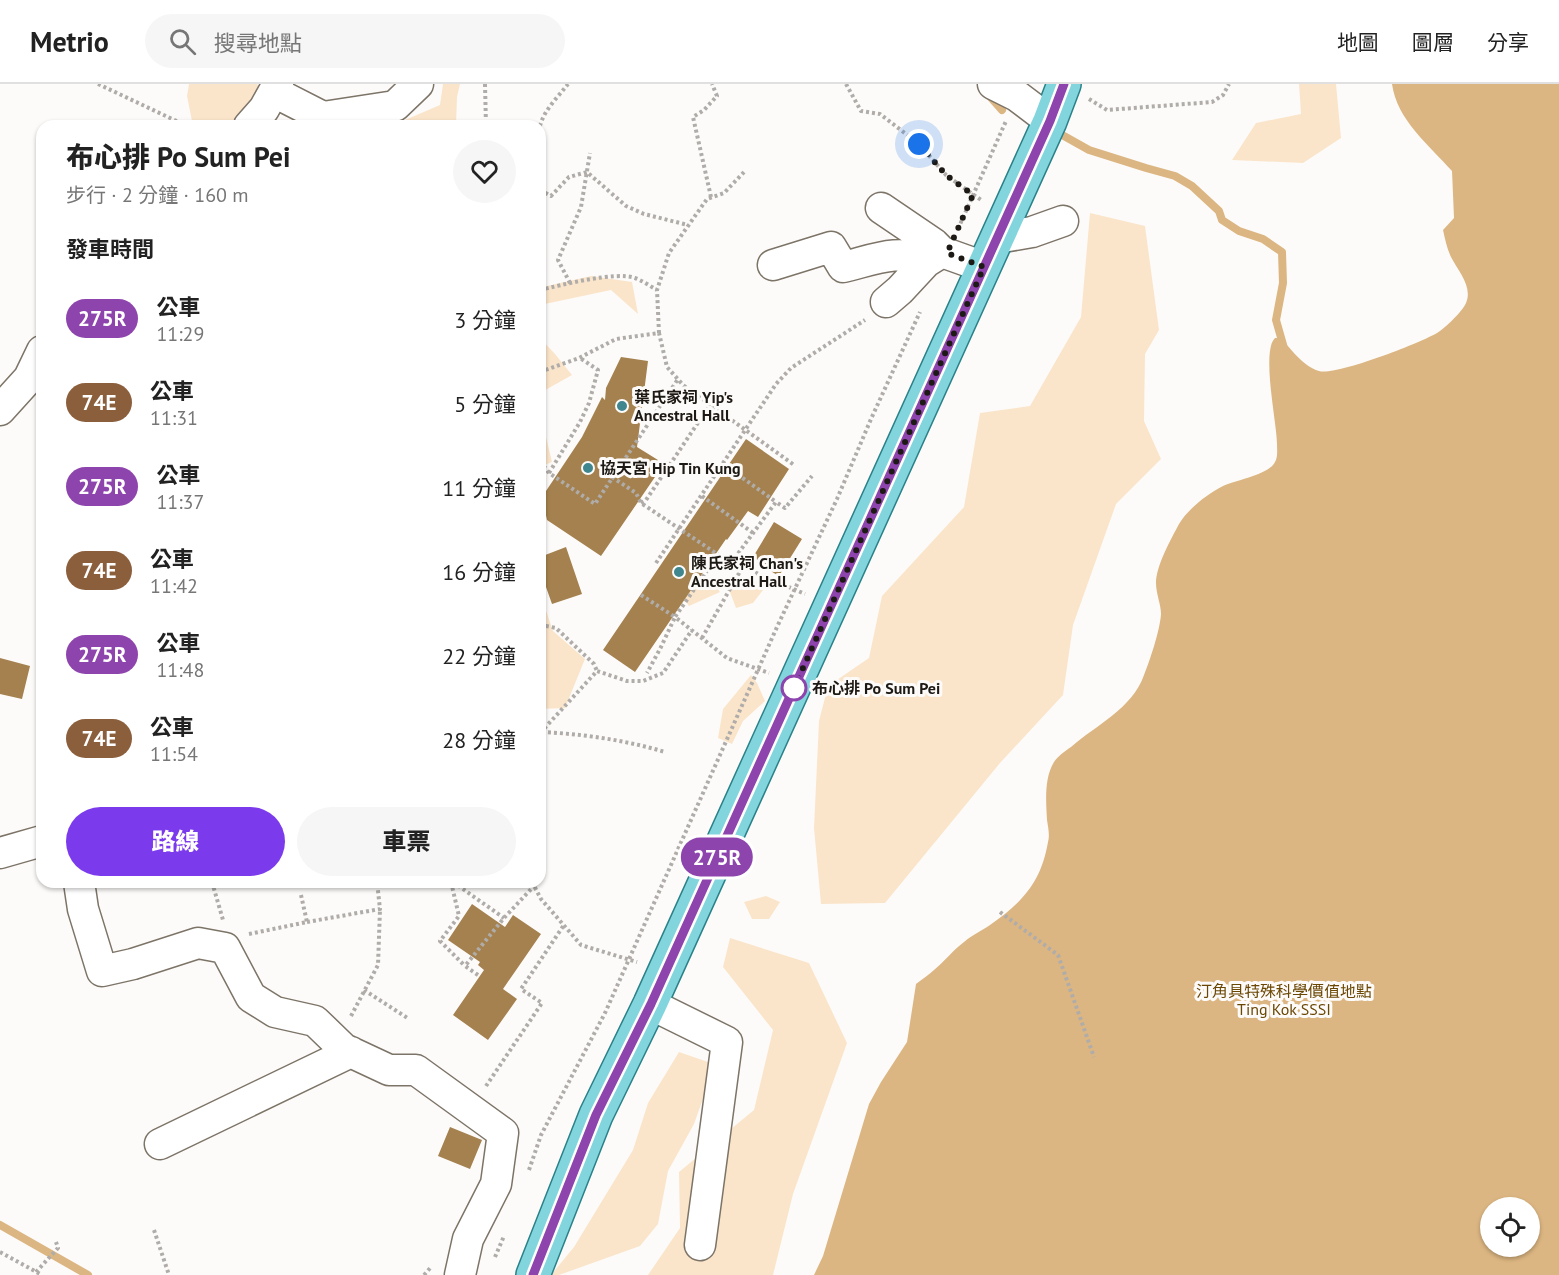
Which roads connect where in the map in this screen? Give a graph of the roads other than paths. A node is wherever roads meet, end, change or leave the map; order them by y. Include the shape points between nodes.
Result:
1 (418, 84) edge
2 (276, 88) edge
3 (1005, 90) edge
4 (1076, 91) edge
5 (254, 120) edge
6 (1050, 121) junction
7 (881, 208) dead end
8 (1063, 221) dead end
9 (991, 252) junction
10 (939, 256) junction
11 (773, 265) dead end
12 (886, 302) road end
13 (36, 364) edge
14 (0, 410) edge
15 (36, 843) edge
16 (0, 853) edge
17 (80, 888) edge
18 (651, 1004) junction
19 (344, 1047) junction
20 (160, 1144) dead end
21 (699, 1245) dead end
22 (460, 1275) edge
23 (533, 1275) edge

1 - 2 lane via 395,106 322,117
2 - 5 lane
3 - 6 lane
4 - 6 main road
6 - 9 main road
7 - 10 lane via 934,244
8 - 9 lane
9 - 10 lane
9 - 18 main road
10 - 11 lane via 894,255 843,267 831,247
10 - 12 lane
13 - 14 lane via 30,378
15 - 16 lane
17 - 19 lane via 102,971 198,943 225,948 251,997 275,1012 315,1021
18 - 21 lane via 727,1042
18 - 23 main road via 596,1115
19 - 20 lane
19 - 22 lane via 388,1070 416,1070 502,1133 496,1184 468,1239

